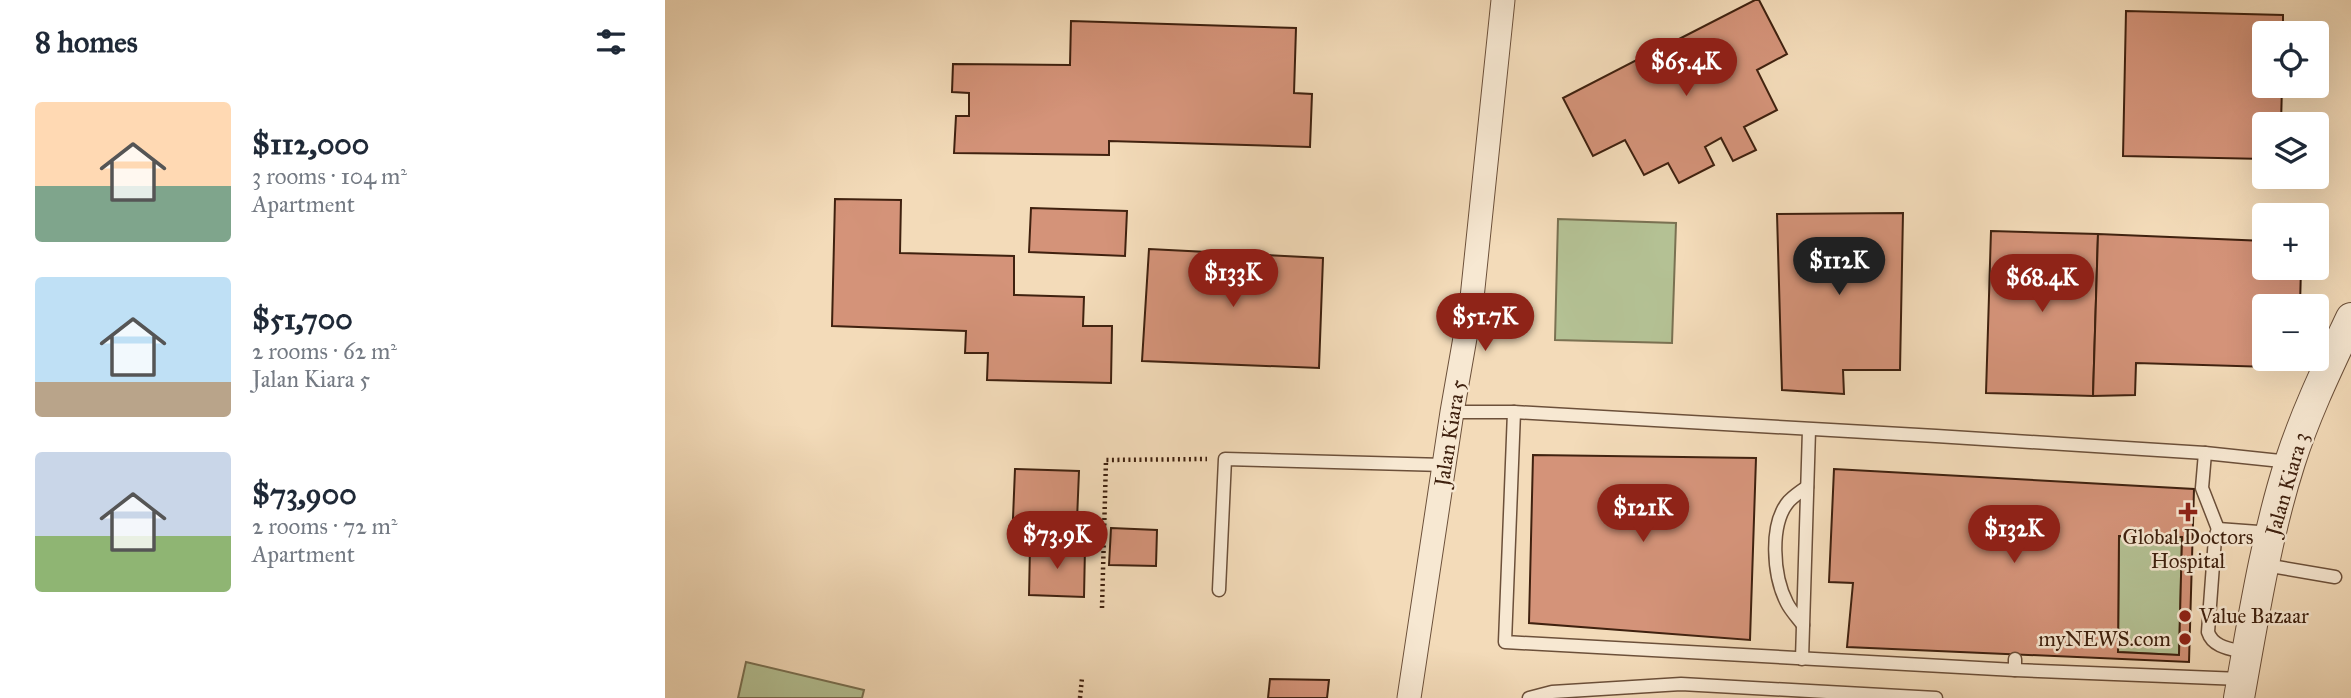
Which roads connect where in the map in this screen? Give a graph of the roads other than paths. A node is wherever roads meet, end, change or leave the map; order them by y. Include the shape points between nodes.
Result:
1 (1503, 0) edge
2 (2348, 333) edge
3 (1452, 412) junction
4 (1514, 412) junction
5 (1809, 430) junction
6 (2205, 453) junction
7 (2290, 462) junction
8 (1444, 465) junction
9 (1807, 487) junction
10 (2218, 529) junction
11 (2272, 533) junction
12 (2265, 565) junction
13 (2335, 577) dead end
14 (1219, 590) dead end
15 (1803, 626) junction
16 (1802, 659) junction
17 (2243, 677) edge
18 (1566, 695) edge
19 (1409, 698) edge
20 (1529, 698) edge
21 (1936, 698) edge

1 - 3 street, Jalan Kiara 5 via 1472,298
2 - 7 street, Jalan Kiara 3
3 - 4 lane
3 - 8 street, Jalan Kiara 5
4 - 5 lane
4 - 16 lane via 1505,642
5 - 6 lane
5 - 9 lane
6 - 7 lane
6 - 10 lane via 2202,488
7 - 11 street, Jalan Kiara 3
8 - 14 lane via 1225,459
8 - 19 street, Jalan Kiara 5
9 - 15 lane
9 - 15 lane via 1789,501 1778,521 1775,547 1787,603
10 - 11 lane
10 - 17 lane via 2208,632
11 - 12 street, Jalan Kiara 3
12 - 13 lane
12 - 17 street, Jalan Kiara 3
15 - 16 lane
16 - 17 lane
18 - 20 lane
18 - 21 lane via 1681,684

